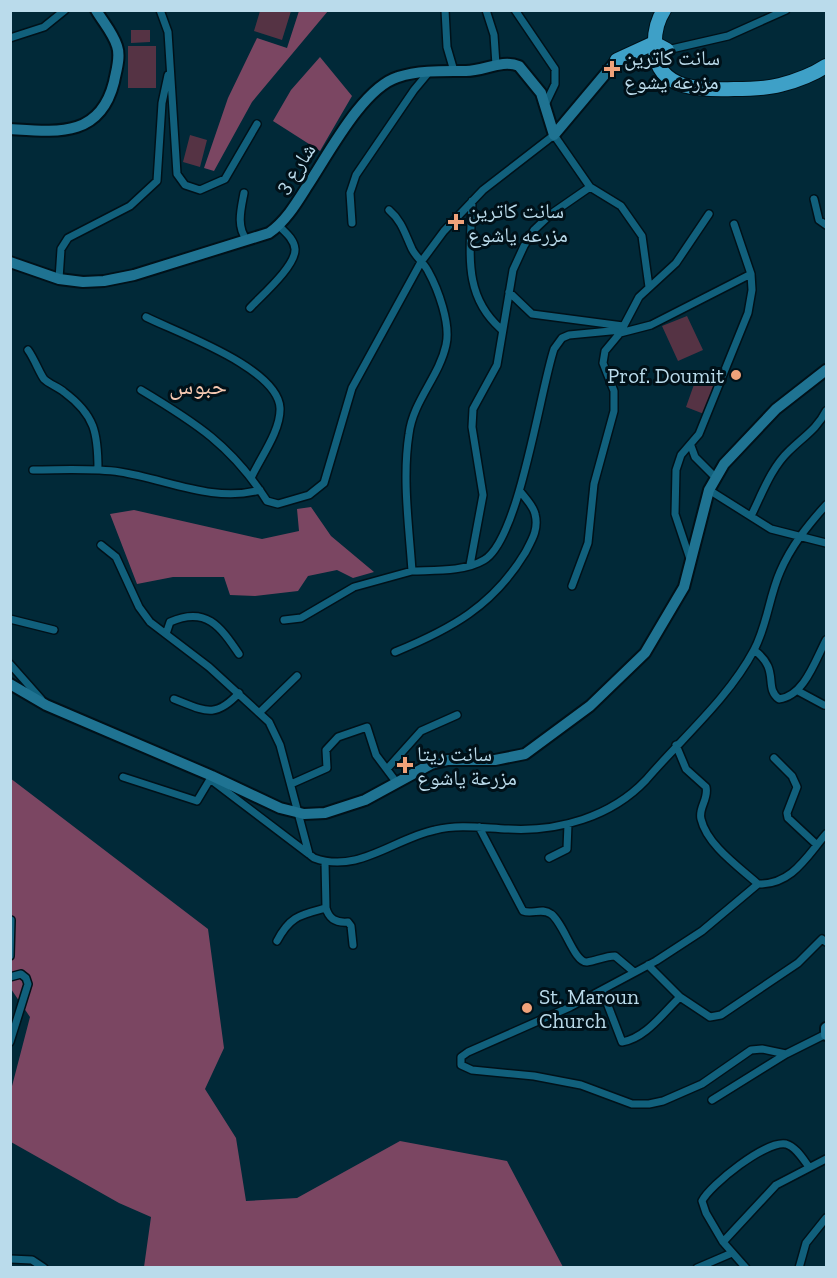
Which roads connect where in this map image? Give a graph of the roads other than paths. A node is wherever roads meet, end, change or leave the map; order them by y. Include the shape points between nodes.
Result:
1 (65, 10) edge
2 (96, 10) edge
3 (160, 10) edge
4 (169, 10) edge
5 (446, 10) edge
6 (486, 10) edge
7 (515, 10) edge
8 (664, 10) edge
9 (786, 10) edge
10 (165, 19) junction
11 (10, 38) edge
12 (659, 49) junction
13 (617, 60) joint
14 (496, 65) junction
15 (826, 66) edge
16 (169, 69) junction
17 (454, 71) junction
18 (429, 72) junction
19 (545, 105) junction
20 (257, 124) dead end
21 (10, 129) edge
22 (554, 135) junction
23 (590, 187) junction
24 (244, 193) dead end
25 (814, 199) dead end
26 (472, 201) junction
27 (389, 210) dead end
28 (709, 214) dead end
29 (352, 223) dead end
30 (734, 224) dead end
31 (826, 225) edge
32 (279, 226) junction
33 (247, 240) junction
34 (10, 262) edge
35 (421, 262) junction
36 (751, 274) junction
37 (59, 279) junction
38 (649, 287) junction
39 (509, 292) junction
40 (250, 308) dead end
41 (146, 317) dead end
42 (501, 329) junction
43 (621, 330) junction
44 (28, 350) dead end
45 (826, 370) edge
46 (141, 390) dead end
47 (826, 411) edge
48 (691, 446) junction
49 (33, 470) dead end
50 (98, 470) junction
51 (252, 476) junction
52 (716, 478) junction
53 (260, 490) junction
54 (709, 490) junction
55 (520, 491) junction
56 (826, 505) edge
57 (751, 516) junction
58 (800, 537) junction
59 (826, 543) edge
60 (101, 545) dead end
61 (691, 562) junction
62 (470, 565) junction
63 (412, 571) junction
64 (572, 586) dead end
65 (10, 619) edge
66 (284, 620) dead end
67 (54, 630) dead end
68 (166, 634) junction
69 (826, 640) edge
70 (754, 650) junction
71 (395, 652) dead end
72 (239, 654) dead end
73 (10, 664) edge
74 (297, 676) dead end
75 (10, 684) edge
76 (798, 691) junction
77 (239, 693) junction
78 (174, 699) dead end
79 (46, 705) junction
80 (824, 705) dead end
81 (260, 712) junction
82 (457, 715) dead end
83 (676, 745) junction
84 (774, 758) dead end
85 (387, 769) junction
86 (123, 777) dead end
87 (211, 777) junction
88 (397, 783) junction
89 (291, 784) junction
90 (300, 813) junction
91 (568, 824) junction
92 (479, 827) junction
93 (826, 834) edge
94 (817, 845) junction
95 (309, 854) junction
96 (549, 858) dead end
97 (325, 862) junction
98 (758, 884) junction
99 (326, 908) junction
100 (11, 920) edge
101 (277, 941) dead end
102 (826, 942) edge
103 (353, 945) dead end
104 (10, 956) edge
105 (648, 965) junction
106 (634, 972) junction
107 (10, 977) edge
108 (602, 990) junction
109 (680, 997) junction
110 (826, 1028) edge
111 (826, 1034) edge
112 (10, 1042) edge
113 (786, 1054) junction
114 (712, 1100) dead end
115 (826, 1159) edge
116 (809, 1167) junction
117 (826, 1218) edge
118 (723, 1242) junction
119 (732, 1253) junction
120 (10, 1259) edge
121 (44, 1268) edge
122 (698, 1268) edge
123 (746, 1268) edge
124 (799, 1268) edge

1 - 11 street via 44,27
2 - 21 street via 119,54 112,88 101,112 87,124 69,130
3 - 10 street
4 - 10 street
5 - 17 street via 447,47
6 - 14 street via 494,35
7 - 19 street via 555,69 555,84
8 - 12 highway via 657,24
9 - 12 street via 728,36
10 - 16 street
12 - 13 highway
12 - 15 highway via 666,77 699,89 778,86
13 - 22 street
14 - 17 street, شارع 3
14 - 19 street, شارع 3 via 519,66
16 - 20 street via 177,174 185,185 201,190 225,179
16 - 37 street via 162,103 157,181 130,206 68,238 61,249
17 - 18 street, شارع 3
18 - 29 street via 356,175 351,194
18 - 32 street, شارع 3 via 398,77 371,93
19 - 22 street, شارع 3
22 - 23 street
22 - 26 street via 519,159
23 - 38 street via 621,206 642,236
23 - 39 street via 534,230 519,255
24 - 33 street via 240,218
25 - 31 street via 819,220
26 - 35 street
26 - 42 street via 473,284 484,312
27 - 35 street via 404,227
28 - 38 street via 676,263
30 - 36 street
32 - 33 street, شارع 3 via 257,239
32 - 40 street via 292,241 295,252 289,266
33 - 37 street, شارع 3 via 122,278 83,282
34 - 37 street, شارع 3
35 - 53 street via 352,388 324,483 309,495 278,504 267,501
35 - 63 street via 436,290 448,338 409,431 406,468
36 - 43 street via 651,325
36 - 48 street via 748,314 705,423
38 - 43 street
39 - 42 street
39 - 43 street via 532,314
41 - 51 street via 244,364 271,388 280,406 279,418
42 - 62 street via 497,365 473,409 472,427 483,495
43 - 55 street via 569,335 557,345 545,380
43 - 64 street via 603,354 614,391 614,411 594,484 588,543
44 - 50 street via 44,378 80,404 89,416 96,437
45 - 52 street via 761,423
46 - 51 street via 202,428
47 - 57 street via 810,435 774,471
48 - 52 street via 695,457
48 - 61 street via 679,460 674,504 677,525
49 - 50 street
50 - 53 street via 233,495
51 - 53 street
52 - 54 street
54 - 57 street
54 - 61 street
55 - 62 street via 500,543 483,561
55 - 71 street via 535,512 536,528 515,570 487,603
56 - 58 street
57 - 58 street via 771,529
58 - 59 street
58 - 70 street via 779,573
60 - 68 street via 116,557 144,615
61 - 88 street via 680,595 645,653 556,734 525,754 495,760 448,760 431,764
62 - 63 street
63 - 66 street via 354,587 301,618
65 - 67 street
68 - 72 street via 170,622 184,616 202,616 221,630
68 - 77 street
69 - 76 street
70 - 76 street via 770,667 774,696 782,699
70 - 83 street via 729,688
73 - 79 street
74 - 81 street
75 - 79 street
76 - 80 street
77 - 78 street via 216,711
77 - 81 street
79 - 87 street
81 - 89 street via 274,730
82 - 85 street via 421,731
83 - 91 street via 632,795 612,808
83 - 98 street via 686,769 706,787 707,798 700,812 703,825 730,860
84 - 94 street via 797,787 788,819
85 - 88 street
85 - 89 street via 376,754 369,728 365,727 338,737 326,750 327,768
86 - 87 street via 196,801
87 - 90 street
87 - 95 street
88 - 90 street via 374,797 340,809
89 - 90 street
90 - 95 street
91 - 92 street via 510,830
91 - 96 street via 567,849
92 - 97 street via 433,830 366,858
92 - 106 street via 523,911 545,911 554,916 580,961 615,956
93 - 94 street
94 - 98 street via 803,864 786,877
95 - 97 street
97 - 99 street
98 - 105 street via 702,932
99 - 101 street via 299,915 287,923
99 - 103 street via 329,916 351,926
100 - 104 street
102 - 109 street via 822,939 798,963 721,1015 710,1017
105 - 106 street
105 - 109 street
106 - 108 street
107 - 112 street via 21,974 28,984
108 - 109 street via 622,1042 651,1028
108 - 113 street via 468,1052 461,1057 461,1065 472,1070 581,1085 632,1104 649,1104 702,1084 751,1050
110 - 111 street
111 - 113 street
113 - 114 street
115 - 116 street
116 - 118 street via 776,1185
116 - 118 street via 792,1147 779,1144 762,1150 732,1171 702,1201
117 - 124 street via 806,1243
118 - 119 street
119 - 122 street
119 - 123 street
120 - 121 street via 32,1260

